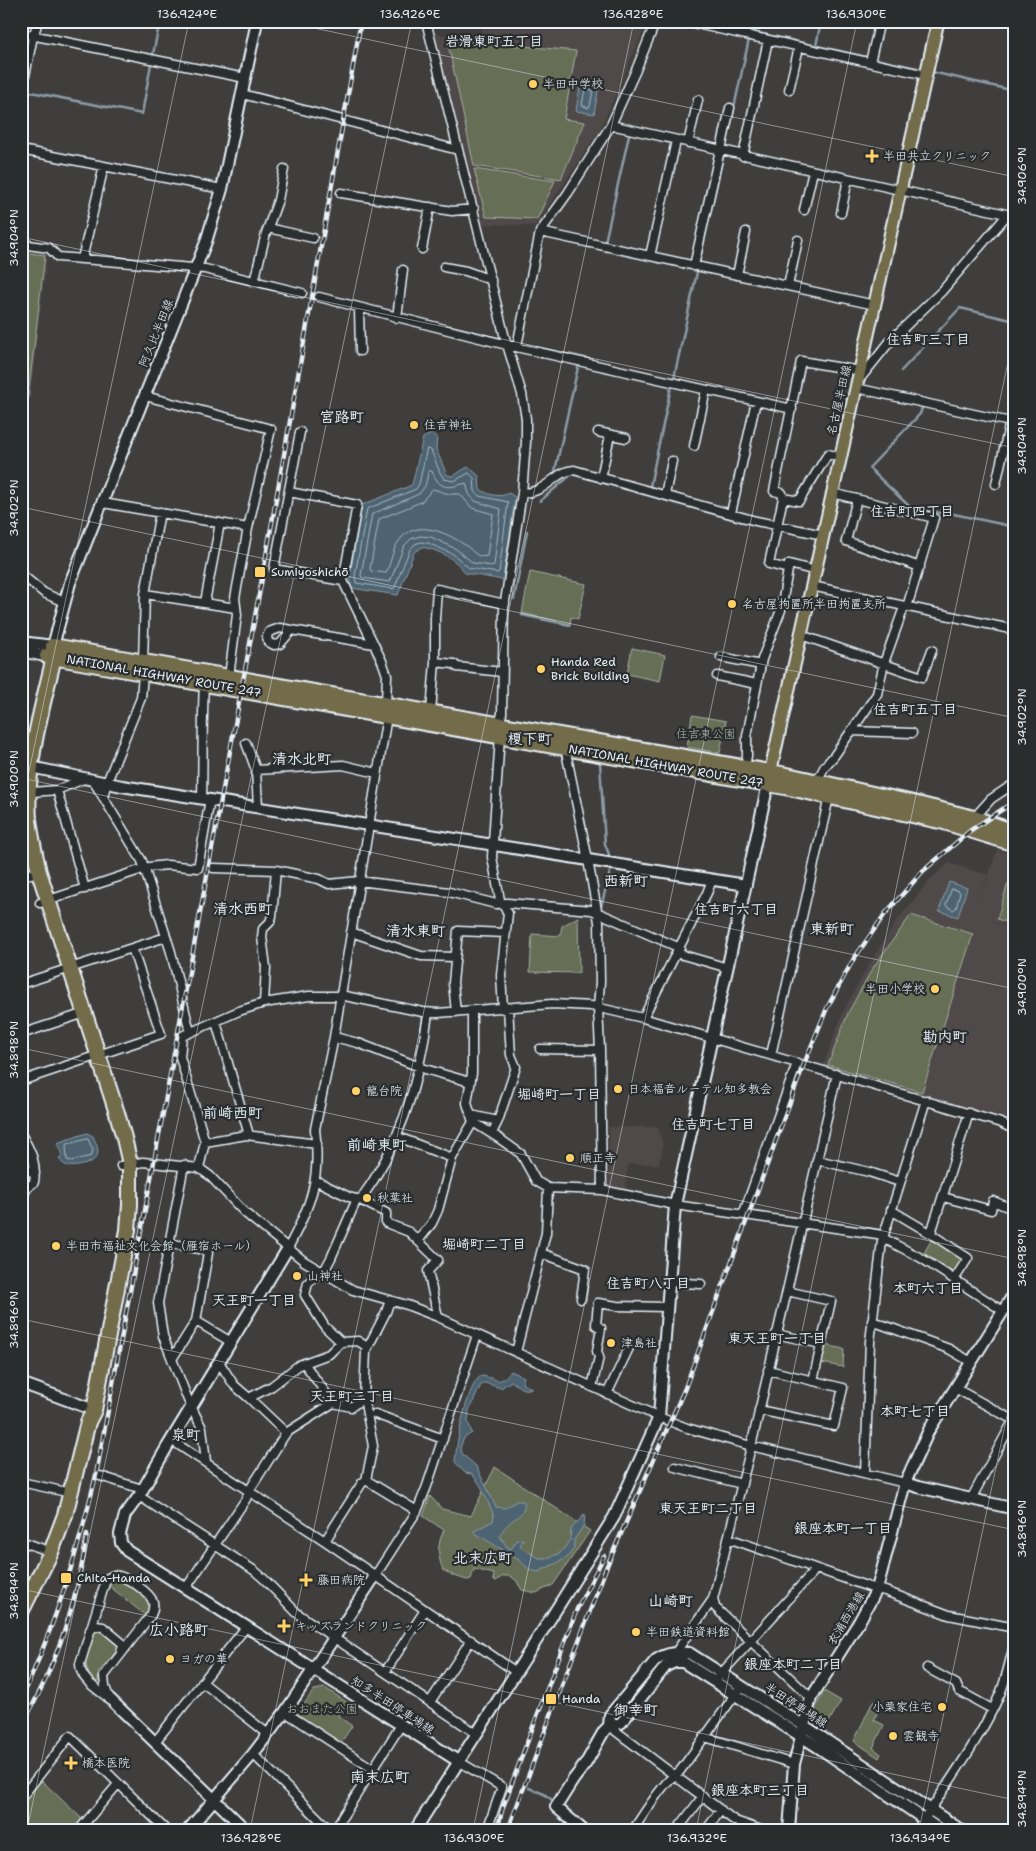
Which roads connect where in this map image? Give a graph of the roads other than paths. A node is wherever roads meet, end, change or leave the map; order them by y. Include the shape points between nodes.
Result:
1 (38, 21) edge
2 (257, 21) edge
3 (426, 21) edge
4 (656, 21) edge
5 (683, 21) edge
6 (726, 21) edge
7 (880, 21) edge
8 (938, 21) edge
9 (724, 30) junction
10 (21, 33) edge
11 (34, 36) junction
12 (768, 40) junction
13 (799, 47) junction
14 (870, 62) junction
15 (926, 75) junction
16 (245, 78) junction
17 (789, 90) dead end
18 (242, 94) junction
19 (21, 96) edge
20 (698, 100) dead end
21 (730, 108) dead end
22 (611, 126) junction
23 (676, 140) junction
24 (688, 143) junction
25 (21, 150) edge
26 (458, 150) junction
27 (720, 150) junction
28 (743, 156) junction
29 (104, 166) junction
30 (284, 169) dead end
31 (813, 171) junction
32 (848, 179) junction
33 (222, 189) junction
34 (901, 191) junction
35 (341, 193) dead end
36 (430, 207) junction
37 (474, 209) junction
38 (804, 210) dead end
39 (841, 213) dead end
40 (1012, 215) edge
41 (268, 228) junction
42 (540, 232) junction
43 (746, 232) dead end
44 (313, 238) dead end
45 (798, 240) dead end
46 (21, 244) edge
47 (422, 249) dead end
48 (650, 256) junction
49 (82, 259) junction
50 (694, 266) junction
51 (444, 267) dead end
52 (195, 269) junction
53 (404, 270) dead end
54 (737, 275) junction
55 (491, 280) junction
56 (254, 282) junction
57 (788, 286) junction
58 (302, 293) dead end
59 (318, 297) dead end
60 (875, 306) junction
61 (359, 308) junction
62 (397, 318) junction
63 (507, 345) junction
64 (517, 346) junction
65 (360, 351) dead end
66 (857, 381) junction
67 (706, 390) junction
68 (145, 396) junction
69 (756, 401) junction
70 (792, 409) junction
71 (1012, 422) edge
72 (300, 432) dead end
73 (598, 432) dead end
74 (610, 435) junction
75 (626, 438) dead end
76 (694, 446) dead end
77 (840, 457) junction
78 (672, 461) dead end
79 (601, 478) junction
80 (996, 484) dead end
81 (289, 492) junction
82 (832, 493) junction
83 (522, 494) junction
84 (664, 495) junction
85 (783, 498) junction
86 (857, 499) junction
87 (103, 502) junction
88 (160, 512) junction
89 (731, 513) junction
90 (220, 523) junction
91 (777, 525) junction
92 (248, 528) junction
93 (823, 535) junction
94 (920, 567) junction
95 (788, 569) junction
96 (816, 571) junction
97 (21, 574) edge
98 (343, 581) junction
99 (812, 586) junction
100 (145, 594) junction
101 (64, 602) junction
102 (205, 602) junction
103 (505, 604) junction
104 (906, 607) junction
105 (236, 608) junction
106 (292, 630) dead end
107 (1015, 630) edge
108 (802, 635) junction
109 (21, 642) edge
110 (374, 644) junction
111 (932, 650) dead end
112 (21, 652) edge
113 (51, 653) junction
114 (721, 657) dead end
115 (435, 662) junction
116 (884, 663) junction
117 (760, 664) junction
118 (143, 668) junction
119 (502, 672) junction
120 (229, 676) junction
121 (718, 676) dead end
122 (204, 684) junction
123 (757, 684) junction
124 (386, 710) junction
125 (431, 712) junction
126 (500, 730) junction
127 (851, 731) junction
128 (912, 733) dead end
129 (246, 743) dead end
130 (565, 748) junction
131 (24, 768) edge
132 (744, 769) junction
133 (256, 770) junction
134 (377, 773) junction
135 (89, 779) junction
136 (769, 779) junction
137 (107, 782) junction
138 (817, 782) junction
139 (1015, 783) edge
140 (57, 790) junction
141 (25, 793) edge
142 (103, 797) junction
143 (829, 797) junction
144 (206, 798) junction
145 (258, 807) junction
146 (974, 818) junction
147 (368, 824) junction
148 (21, 828) edge
149 (1015, 832) edge
150 (492, 844) junction
151 (1015, 844) edge
152 (588, 860) junction
153 (213, 868) dead end
154 (144, 869) junction
155 (276, 870) junction
156 (30, 874) edge
157 (712, 880) junction
158 (359, 881) junction
159 (746, 885) junction
160 (85, 889) junction
161 (44, 902) junction
162 (503, 904) junction
163 (598, 912) junction
164 (351, 932) junction
165 (506, 933) junction
166 (166, 937) junction
167 (132, 948) junction
168 (678, 950) junction
169 (454, 957) junction
170 (728, 968) junction
171 (66, 970) junction
172 (21, 984) edge
173 (340, 996) junction
174 (264, 1003) junction
175 (505, 1008) junction
176 (598, 1008) junction
177 (428, 1012) junction
178 (456, 1012) junction
179 (472, 1012) junction
180 (80, 1014) junction
181 (644, 1018) junction
182 (216, 1022) junction
183 (190, 1032) junction
184 (21, 1034) edge
185 (334, 1037) junction
186 (712, 1038) junction
187 (540, 1049) dead end
188 (600, 1050) junction
189 (771, 1055) junction
190 (94, 1057) junction
191 (797, 1063) junction
192 (418, 1067) junction
193 (837, 1074) junction
194 (21, 1081) edge
195 (470, 1082) junction
196 (926, 1100) junction
197 (969, 1113) junction
198 (472, 1118) junction
199 (498, 1121) junction
200 (1015, 1130) edge
201 (492, 1133) junction
202 (21, 1134) edge
203 (249, 1135) junction
204 (398, 1137) junction
205 (205, 1142) junction
206 (317, 1144) junction
207 (452, 1158) junction
208 (817, 1160) junction
209 (125, 1165) junction
210 (184, 1165) junction
211 (21, 1168) edge
212 (199, 1168) junction
213 (35, 1173) junction
214 (315, 1180) junction
215 (34, 1182) junction
216 (900, 1182) junction
217 (21, 1185) edge
218 (548, 1188) junction
219 (602, 1190) junction
220 (943, 1197) junction
221 (359, 1200) junction
222 (21, 1201) edge
223 (675, 1205) junction
224 (891, 1210) junction
225 (1015, 1210) edge
226 (743, 1215) junction
227 (802, 1224) junction
228 (930, 1233) junction
229 (884, 1237) junction
230 (418, 1241) junction
231 (168, 1243) junction
232 (288, 1248) junction
233 (541, 1253) junction
234 (322, 1272) junction
235 (954, 1280) junction
236 (669, 1282) junction
237 (701, 1284) dead end
238 (787, 1291) junction
239 (1015, 1292) edge
240 (581, 1299) dead end
241 (390, 1300) junction
242 (667, 1306) junction
243 (1003, 1310) junction
244 (438, 1317) junction
245 (196, 1321) junction
246 (872, 1321) junction
247 (776, 1334) junction
248 (477, 1335) junction
249 (231, 1342) junction
250 (341, 1342) junction
251 (821, 1344) junction
252 (367, 1347) junction
253 (629, 1348) dead end
254 (516, 1352) junction
255 (172, 1359) junction
256 (219, 1362) junction
257 (971, 1362) junction
258 (304, 1363) junction
259 (768, 1370) junction
260 (813, 1381) junction
261 (21, 1383) edge
262 (592, 1387) junction
263 (955, 1388) junction
264 (607, 1394) junction
265 (249, 1398) junction
266 (364, 1398) junction
267 (333, 1403) junction
268 (191, 1408) junction
269 (759, 1410) junction
270 (89, 1413) junction
271 (375, 1414) dead end
272 (659, 1417) junction
273 (1014, 1421) edge
274 (286, 1432) junction
275 (443, 1439) junction
276 (171, 1440) junction
277 (750, 1446) junction
278 (206, 1462) junction
279 (675, 1467) dead end
280 (865, 1473) junction
281 (100, 1476) dead end
282 (366, 1480) junction
283 (21, 1482) edge
284 (905, 1483) junction
285 (742, 1484) junction
286 (250, 1491) junction
287 (71, 1493) junction
288 (141, 1493) junction
289 (971, 1499) junction
290 (1015, 1509) edge
291 (417, 1510) junction
292 (728, 1538) junction
293 (21, 1541) edge
294 (325, 1541) junction
295 (215, 1546) junction
296 (51, 1552) junction
297 (816, 1569) junction
298 (375, 1576) junction
299 (186, 1588) junction
300 (877, 1589) junction
301 (713, 1599) junction
302 (425, 1610) junction
303 (21, 1612) edge
304 (246, 1627) junction
305 (1015, 1628) edge
306 (90, 1630) junction
307 (334, 1639) junction
308 (471, 1640) junction
309 (750, 1642) junction
310 (1015, 1642) edge
311 (675, 1652) junction
312 (121, 1653) junction
313 (666, 1666) junction
314 (927, 1668) dead end
315 (314, 1670) junction
316 (385, 1672) junction
317 (516, 1672) junction
318 (721, 1673) junction
319 (714, 1681) junction
320 (202, 1682) junction
321 (742, 1685) junction
322 (735, 1695) junction
323 (811, 1698) junction
324 (110, 1699) junction
325 (430, 1702) junction
326 (992, 1709) junction
327 (285, 1712) junction
328 (804, 1724) junction
329 (401, 1725) junction
330 (609, 1726) junction
331 (268, 1734) junction
332 (477, 1734) junction
333 (800, 1736) junction
334 (705, 1737) junction
335 (155, 1742) junction
336 (253, 1754) junction
337 (458, 1761) junction
338 (794, 1764) junction
339 (374, 1768) junction
340 (674, 1774) junction
341 (118, 1784) junction
342 (703, 1796) junction
343 (21, 1798) edge
344 (214, 1799) junction
345 (930, 1809) junction
346 (721, 1810) junction
347 (924, 1819) junction
348 (79, 1830) edge
349 (166, 1830) edge
350 (188, 1830) edge
351 (246, 1830) edge
352 (330, 1830) edge
353 (334, 1830) edge
354 (415, 1830) edge
355 (487, 1830) edge
356 (583, 1830) edge
357 (633, 1830) edge
358 (677, 1830) edge
359 (706, 1830) edge
360 (761, 1830) edge
361 (789, 1830) edge
362 (917, 1830) edge
363 (940, 1830) edge
364 (961, 1830) edge

1 - 11 street
2 - 16 main road, 阿久比半田線
3 - 26 street
4 - 22 street
5 - 9 street
6 - 9 street
7 - 14 street
8 - 15 main road, 名古屋半田線
9 - 12 street
10 - 11 street
11 - 16 street
11 - 19 street
12 - 13 street
12 - 28 street
13 - 14 street
13 - 17 street
14 - 15 street
15 - 34 main road, 名古屋半田線
16 - 18 main road, 阿久比半田線
18 - 26 street
18 - 33 main road, 阿久比半田線
20 - 24 street
21 - 27 street
22 - 23 street
22 - 42 street
23 - 24 street
23 - 48 street
24 - 27 street
25 - 29 street
26 - 37 street
27 - 28 street
27 - 50 street
28 - 31 street
29 - 33 street
29 - 49 street
30 - 41 street
31 - 32 street
31 - 38 street
32 - 34 street
32 - 39 street
33 - 52 main road, 阿久比半田線
34 - 40 street
34 - 60 main road, 名古屋半田線
35 - 36 street
36 - 37 street via 452,211
36 - 47 street
37 - 55 street
40 - 66 street via 942,291 892,339
41 - 44 street
41 - 56 street
42 - 48 street
42 - 64 street
43 - 54 street
45 - 57 street
46 - 49 street via 49,248 58,257
48 - 50 street
49 - 52 street
50 - 54 street
51 - 55 street via 466,270
52 - 56 street
52 - 68 main road, 阿久比半田線
53 - 62 street
54 - 57 street
55 - 63 street
56 - 58 street
57 - 60 street
59 - 61 street
60 - 66 main road, 名古屋半田線
61 - 62 street
61 - 65 street
62 - 63 street
63 - 64 street
63 - 83 street via 522,394 527,428
64 - 67 street
66 - 70 street via 801,361
66 - 71 street
66 - 77 main road, 名古屋半田線
67 - 69 street
67 - 76 street
68 - 87 main road, 阿久比半田線
68 - 92 street via 271,429
69 - 70 street
69 - 89 street
70 - 85 street via 774,491 782,493
71 - 80 street
72 - 81 street
73 - 74 street
74 - 75 street
74 - 79 street
77 - 82 main road, 名古屋半田線
77 - 85 street via 828,454 799,501
78 - 84 street
79 - 83 street via 570,470 539,490
79 - 84 street
81 - 98 street via 357,505
81 - 98 street via 274,569
82 - 86 street
82 - 93 main road, 名古屋半田線
83 - 103 street
84 - 89 street
85 - 91 street
86 - 94 street via 846,542
86 - 94 street via 934,518
87 - 88 street
87 - 101 main road, 阿久比半田線
88 - 90 street
88 - 100 street
89 - 91 street
90 - 92 street
90 - 102 street
91 - 93 street
91 - 95 street via 769,564
92 - 105 street
93 - 96 main road, 名古屋半田線
94 - 104 street
95 - 96 street via 790,564
95 - 117 street via 781,610
96 - 99 main road, 名古屋半田線
97 - 101 street via 44,593
98 - 110 street
99 - 104 street
99 - 108 main road, 名古屋半田線
100 - 102 street
100 - 118 street
101 - 113 main road, 阿久比半田線
102 - 105 street
103 - 115 street via 437,589
103 - 119 street
104 - 107 street
104 - 116 street
105 - 120 street
106 - 110 street
108 - 116 street
108 - 136 main road, 名古屋半田線
109 - 113 main road
110 - 124 street via 387,675
111 - 116 street via 922,677
112 - 113 main road
113 - 118 highway, NATIONAL HIGHWAY ROUTE 247
113 - 131 highway, NATIONAL HIGHWAY ROUTE 247
114 - 117 street
115 - 119 street
115 - 125 street
116 - 127 street via 877,694
117 - 123 street
118 - 120 highway, NATIONAL HIGHWAY ROUTE 247
118 - 122 highway, NATIONAL HIGHWAY ROUTE 247
118 - 137 street via 141,698
119 - 126 street
120 - 124 highway, NATIONAL HIGHWAY ROUTE 247
121 - 123 street
122 - 124 highway, NATIONAL HIGHWAY ROUTE 247
122 - 144 street via 202,715
123 - 132 street
124 - 125 highway, NATIONAL HIGHWAY ROUTE 247
124 - 126 highway, NATIONAL HIGHWAY ROUTE 247
124 - 134 street
125 - 126 highway, NATIONAL HIGHWAY ROUTE 247
126 - 130 highway, NATIONAL HIGHWAY ROUTE 247
126 - 132 highway, NATIONAL HIGHWAY ROUTE 247
126 - 150 street
127 - 128 street
127 - 138 street
129 - 133 street
130 - 136 highway, NATIONAL HIGHWAY ROUTE 247
130 - 152 street
131 - 135 main road
131 - 141 highway, NATIONAL HIGHWAY ROUTE 247
132 - 136 highway, NATIONAL HIGHWAY ROUTE 247
133 - 134 street via 343,766
133 - 145 street
134 - 147 street
135 - 137 main road
135 - 140 street
135 - 142 street
136 - 138 highway, NATIONAL HIGHWAY ROUTE 247
136 - 143 highway, NATIONAL HIGHWAY ROUTE 247
136 - 159 main road
137 - 142 street
137 - 144 main road
138 - 146 highway, NATIONAL HIGHWAY ROUTE 247
139 - 146 street via 991,799
140 - 141 street
140 - 160 street
141 - 156 highway, NATIONAL HIGHWAY ROUTE 247
142 - 154 street
143 - 151 highway, NATIONAL HIGHWAY ROUTE 247 via 944,822
143 - 189 street
144 - 145 main road
144 - 154 street via 198,868 167,865
145 - 147 main road
146 - 149 highway, NATIONAL HIGHWAY ROUTE 247
147 - 150 main road
147 - 158 street
148 - 156 highway, NATIONAL HIGHWAY ROUTE 247
150 - 152 main road
150 - 162 street via 494,878
152 - 157 main road
152 - 163 street
153 - 155 street
154 - 160 street
154 - 166 street
155 - 158 street via 330,884
155 - 174 street via 272,916 263,929 262,938 266,967
156 - 161 highway, NATIONAL HIGHWAY ROUTE 247
157 - 159 main road
157 - 168 street
158 - 162 street via 458,894
158 - 164 street
159 - 170 main road
160 - 161 street
161 - 171 highway, NATIONAL HIGHWAY ROUTE 247
162 - 163 street
162 - 165 street via 508,913
163 - 168 street
163 - 176 street
164 - 169 street via 416,954
164 - 173 street
165 - 169 street via 458,931
165 - 175 street via 501,975
166 - 167 street
166 - 183 street
167 - 171 street
167 - 190 street via 160,1034
168 - 170 street
168 - 181 street
169 - 178 street via 452,983
170 - 186 main road
171 - 172 street
171 - 180 highway, NATIONAL HIGHWAY ROUTE 247
173 - 174 street via 309,996
173 - 177 street
173 - 185 street
174 - 182 street
175 - 176 street via 552,1004
175 - 179 street
175 - 199 street via 516,1067
176 - 181 street
176 - 188 street
177 - 178 street
177 - 192 street
178 - 179 street
179 - 195 street
180 - 184 street
180 - 190 highway, NATIONAL HIGHWAY ROUTE 247
181 - 186 street
182 - 183 street
182 - 203 street
183 - 205 street via 182,1036 180,1057
185 - 192 street
185 - 206 street via 315,1129
186 - 189 street
186 - 223 main road
187 - 188 street
188 - 219 street
189 - 191 street
190 - 194 street
190 - 209 highway, NATIONAL HIGHWAY ROUTE 247 via 117,1113
191 - 193 street
191 - 226 street
192 - 195 street
192 - 204 street
193 - 196 street
193 - 208 street
195 - 198 street via 467,1103
196 - 197 street
196 - 216 street
197 - 200 street
197 - 220 street
198 - 199 street
198 - 201 street
198 - 207 street
199 - 201 street
201 - 218 street via 521,1154 536,1181
202 - 213 street via 33,1156
203 - 205 street
203 - 206 street
204 - 207 street
204 - 221 street via 379,1174
205 - 212 street
206 - 214 street
207 - 230 street via 438,1210
208 - 216 street
208 - 227 street
209 - 210 street via 143,1162
209 - 270 highway, NATIONAL HIGHWAY ROUTE 247 via 130,1205 128,1230
210 - 212 street
210 - 231 street
211 - 213 street
212 - 232 street
213 - 215 street
214 - 221 street
214 - 232 street via 310,1201
215 - 217 street
215 - 222 street
216 - 224 street
218 - 219 street
218 - 233 street via 547,1223
219 - 223 street
220 - 225 street via 991,1210 993,1201
220 - 228 street
221 - 230 street via 386,1213 386,1222 409,1232
221 - 234 street
223 - 226 street
223 - 236 main road
224 - 228 street
224 - 229 street
226 - 227 street
227 - 229 street
227 - 238 street
228 - 235 street via 968,1258
229 - 235 street
229 - 246 street
230 - 244 street via 438,1260 428,1271
231 - 245 street via 208,1253
231 - 255 street via 158,1303 161,1327
232 - 234 street
232 - 249 main road
233 - 240 street via 585,1269
233 - 254 street
234 - 241 street via 353,1290
234 - 250 street via 308,1283 305,1296 325,1327
235 - 243 street
236 - 237 street
236 - 242 main road
238 - 247 street
238 - 251 street via 831,1301
239 - 243 main road, 衣浦西港線
241 - 244 street
241 - 252 street
242 - 262 street via 598,1303 596,1325 601,1328 599,1357
242 - 272 main road
243 - 257 main road, 衣浦西港線
244 - 248 street
245 - 249 street
245 - 255 street
246 - 257 street via 949,1349
246 - 280 street
247 - 251 street
247 - 259 street
248 - 254 street
248 - 275 street
249 - 256 main road
250 - 252 street via 358,1341
250 - 258 street via 329,1354
251 - 260 street
252 - 266 street
253 - 264 street
254 - 262 street
255 - 268 street
256 - 265 street via 234,1385
256 - 268 main road
257 - 263 main road, 衣浦西港線
258 - 265 street
258 - 267 street
259 - 260 street
259 - 269 street
260 - 269 street via 843,1388 834,1426
261 - 270 main road
262 - 264 street
263 - 273 street
263 - 284 main road, 衣浦西港線 via 930,1430
264 - 272 street
265 - 274 street
266 - 267 street via 352,1407
266 - 282 street via 372,1446
267 - 274 street
268 - 276 main road
268 - 278 street via 202,1428
269 - 277 street
270 - 287 highway, NATIONAL HIGHWAY ROUTE 247
271 - 275 street
272 - 277 street
272 - 317 main road via 614,1517
273 - 289 street
274 - 286 street
275 - 291 street
276 - 278 street
276 - 288 main road
277 - 280 street
277 - 285 street
278 - 286 street
279 - 285 street
280 - 284 street
281 - 288 street
282 - 291 street
282 - 294 street
283 - 287 street
284 - 289 main road
284 - 300 main road, 衣浦西港線
285 - 292 street
286 - 294 street
286 - 295 street
287 - 296 highway, NATIONAL HIGHWAY ROUTE 247
288 - 295 street
288 - 299 main road, 知多半田停車場線 via 125,1515 121,1543 127,1551
289 - 290 main road
291 - 298 street
292 - 297 street
292 - 301 street
293 - 296 street
294 - 298 street
295 - 299 street
295 - 307 street via 264,1579 297,1614
296 - 303 highway, NATIONAL HIGHWAY ROUTE 247
297 - 300 street
297 - 309 street
298 - 302 street
298 - 307 main road
299 - 304 main road, 知多半田停車場線
300 - 305 street via 949,1615
300 - 323 main road, 衣浦西港線
301 - 309 street via 715,1607
301 - 311 street
302 - 308 street
302 - 316 street
304 - 315 main road, 知多半田停車場線
304 - 320 street
306 - 312 street via 96,1626 103,1627 121,1642
306 - 312 street via 108,1578 114,1575 127,1578 150,1597 153,1609
306 - 324 street via 80,1670
307 - 315 main road
307 - 316 street
308 - 317 street
308 - 325 street
309 - 318 street
309 - 323 street
310 - 326 street via 1006,1676
311 - 313 street
311 - 318 main road, 半田停車場線 via 689,1653
311 - 330 main road via 664,1655 647,1668 610,1715
312 - 324 street via 104,1676 104,1687
313 - 319 main road, 半田停車場線 via 683,1662
313 - 330 main road via 621,1723
314 - 326 street
315 - 327 main road
315 - 329 main road, 知多半田停車場線
316 - 325 street
317 - 332 main road
318 - 319 street
318 - 321 main road, 半田停車場線
319 - 322 main road, 半田停車場線
320 - 331 street
320 - 335 street
321 - 322 street
321 - 328 main road, 半田停車場線
322 - 333 main road, 半田停車場線
322 - 334 street
323 - 328 main road, 衣浦西港線
324 - 335 main road
325 - 332 street
326 - 345 street
327 - 331 main road
327 - 339 street
328 - 333 main road, 衣浦西港線
328 - 345 main road, 半田停車場線
329 - 337 main road, 知多半田停車場線
329 - 339 street
330 - 340 street
330 - 356 main road via 556,1807
331 - 336 main road
332 - 337 main road
333 - 338 main road, 衣浦西港線
333 - 347 main road, 半田停車場線
334 - 338 street
334 - 340 street via 680,1771
335 - 344 main road
336 - 344 main road
336 - 352 street
337 - 354 main road
337 - 355 street via 502,1787
338 - 361 main road, 衣浦西港線
339 - 353 street
340 - 342 street
340 - 357 street
341 - 343 street via 70,1736
341 - 348 street
341 - 349 street
342 - 346 street
342 - 358 street
344 - 350 main road
344 - 351 main road
345 - 347 street
345 - 364 main road, 半田停車場線
346 - 359 street
346 - 360 street via 735,1821
347 - 362 street
347 - 363 main road, 半田停車場線

